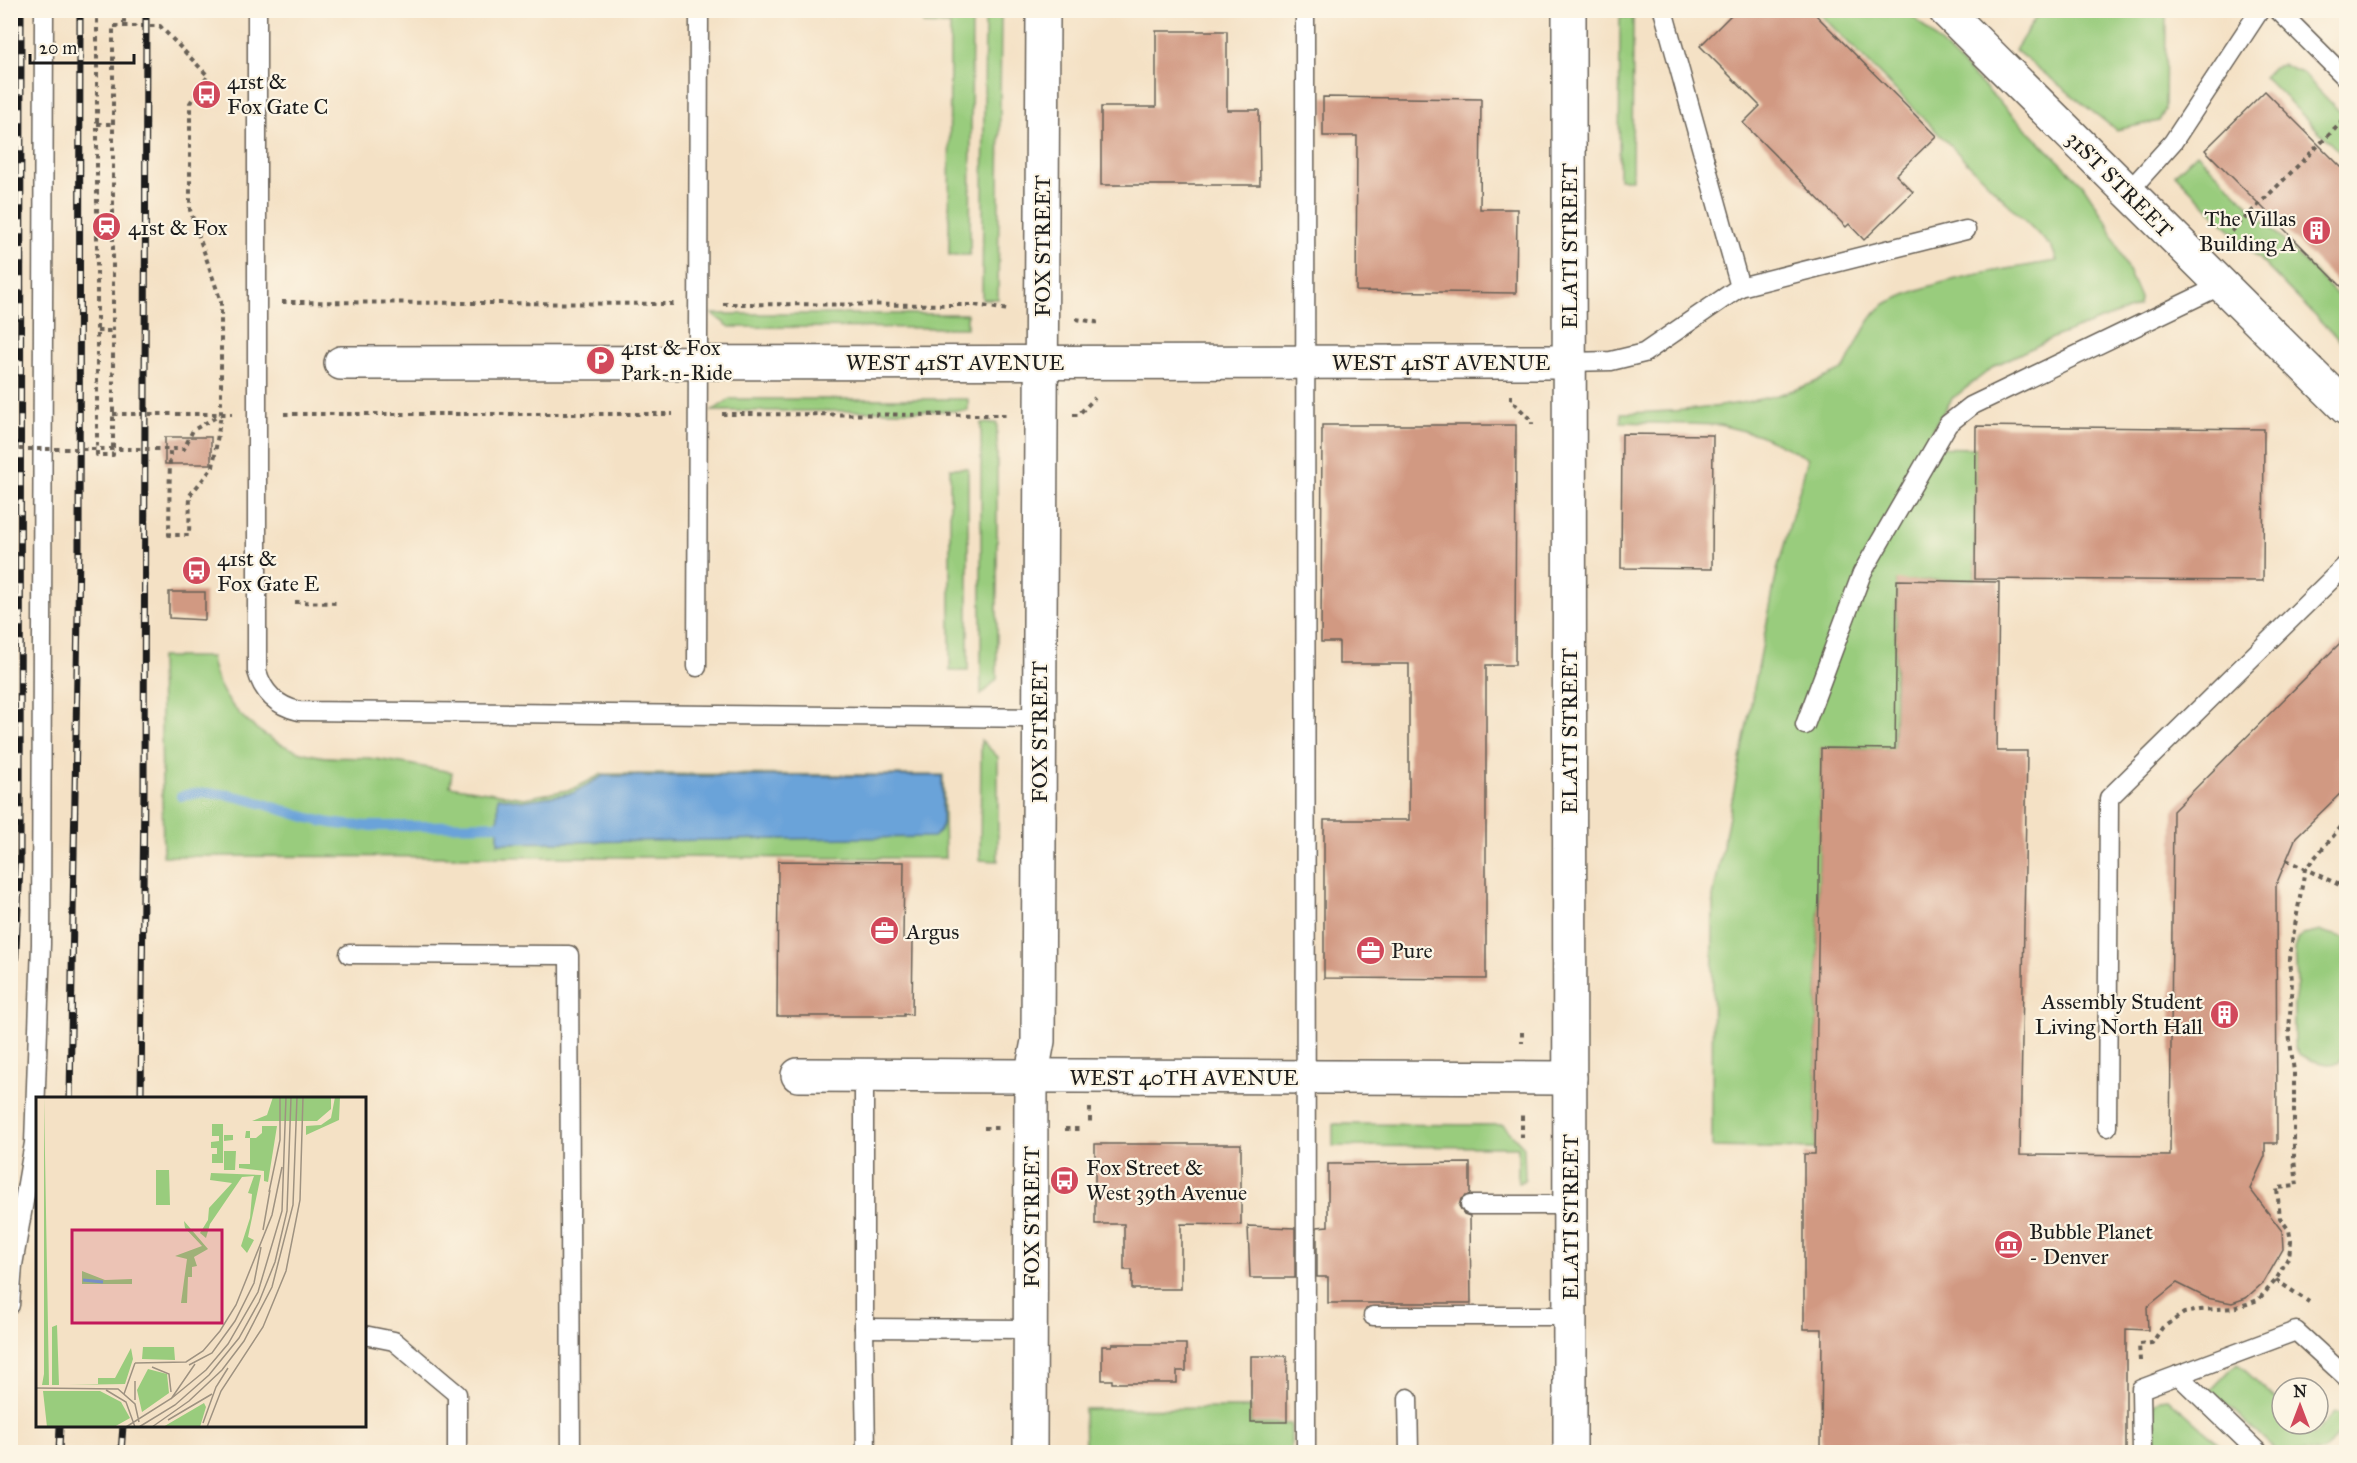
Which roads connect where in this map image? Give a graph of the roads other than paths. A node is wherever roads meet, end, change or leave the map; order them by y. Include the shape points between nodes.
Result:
1 (44, 10) edge
2 (257, 10) edge
3 (699, 10) edge
4 (1042, 10) edge
5 (1305, 10) edge
6 (1569, 10) edge
7 (1663, 10) edge
8 (1945, 10) edge
9 (2260, 10) edge
10 (2278, 10) edge
11 (2346, 78) edge
12 (2128, 192) junction
13 (1966, 230) dead end
14 (2222, 285) junction
15 (1740, 287) junction
16 (1041, 362) junction
17 (1305, 362) junction
18 (1569, 362) junction
19 (341, 363) dead end
20 (698, 363) junction
21 (2346, 408) edge
22 (2346, 565) edge
23 (697, 667) dead end
24 (1039, 718) junction
25 (1805, 725) dead end
26 (350, 954) dead end
27 (798, 1075) dead end
28 (864, 1076) junction
29 (1031, 1078) junction
30 (1306, 1078) junction
31 (1570, 1078) junction
32 (2107, 1127) dead end
33 (1470, 1204) dead end
34 (1570, 1204) junction
35 (10, 1305) edge
36 (1373, 1316) dead end
37 (1570, 1316) junction
38 (864, 1328) junction
39 (1030, 1329) junction
40 (366, 1335) edge
41 (2178, 1375) junction
42 (2346, 1377) edge
43 (1408, 1398) dead end
44 (457, 1452) edge
45 (571, 1452) edge
46 (866, 1452) edge
47 (1030, 1452) edge
48 (1306, 1452) edge
49 (1409, 1452) edge
50 (1570, 1452) edge
51 (2142, 1452) edge
52 (2258, 1452) edge

1 - 35 lane via 41,944 34,1143
2 - 24 lane via 257,671 265,691 275,702 299,711
3 - 20 lane
4 - 16 street, FOX STREET
5 - 17 lane
6 - 18 street, ELATI STREET
7 - 15 lane
8 - 12 street, 31ST STREET
9 - 12 lane via 2173,142
10 - 11 lane
12 - 14 street, 31ST STREET
13 - 15 lane
14 - 21 street, 31ST STREET
14 - 25 lane via 1971,406 1948,424 1862,573
15 - 18 lane via 1644,353 1611,361
16 - 17 street, WEST 41ST AVENUE
16 - 20 street, WEST 41ST AVENUE
16 - 24 street, FOX STREET
17 - 18 street, WEST 41ST AVENUE
17 - 30 lane
18 - 31 street, ELATI STREET
19 - 20 street, WEST 41ST AVENUE
20 - 23 lane
22 - 32 lane via 2109,798
24 - 29 street, FOX STREET via 1038,1041
26 - 45 lane via 569,955
27 - 28 street, WEST 40TH AVENUE
28 - 29 street, WEST 40TH AVENUE
28 - 38 lane
29 - 30 street, WEST 40TH AVENUE
29 - 39 street, FOX STREET
30 - 31 street, WEST 40TH AVENUE
30 - 48 lane
31 - 34 street, ELATI STREET
33 - 34 lane
34 - 37 street, ELATI STREET
36 - 37 lane
37 - 50 street, ELATI STREET
38 - 39 lane
38 - 46 lane
39 - 47 street, FOX STREET
40 - 44 lane via 394,1341 457,1394
41 - 42 lane via 2296,1331
41 - 51 lane via 2141,1389
41 - 52 lane
43 - 49 lane

